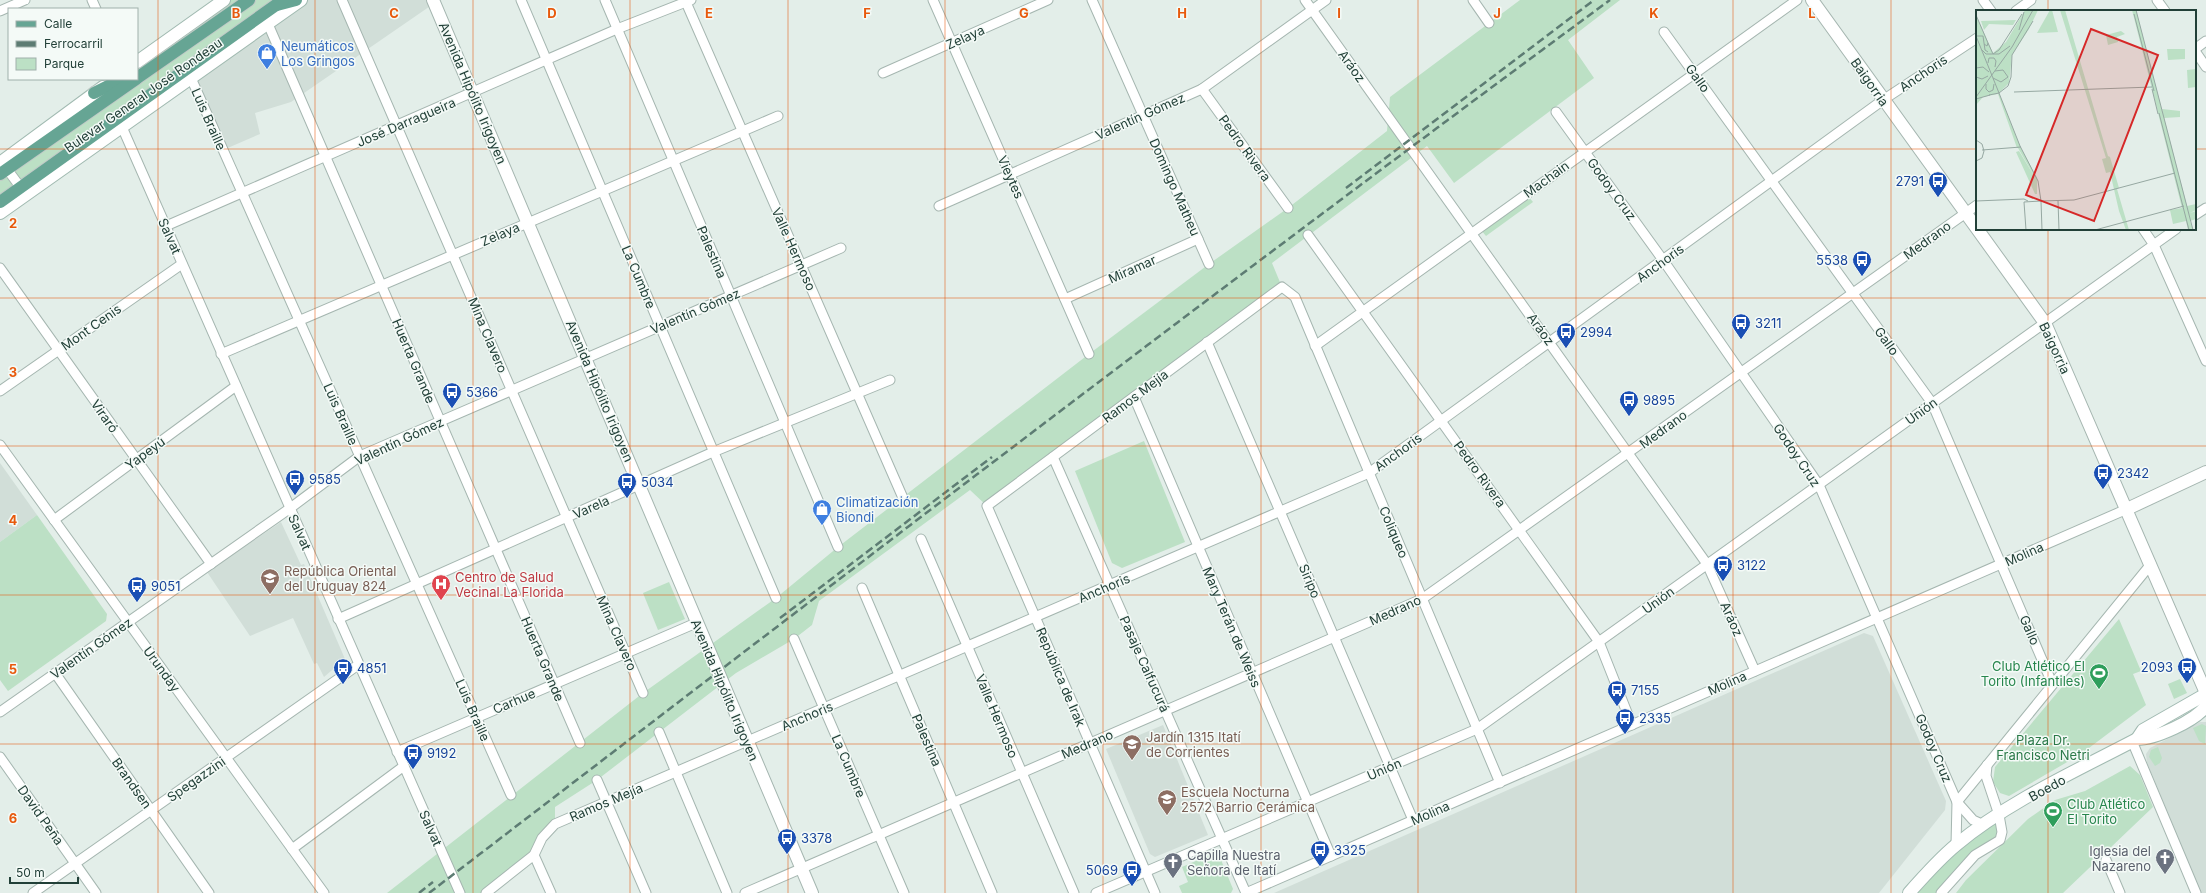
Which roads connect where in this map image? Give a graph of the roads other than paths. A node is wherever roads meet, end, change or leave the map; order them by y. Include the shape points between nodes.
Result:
1 (25, 0) edge
2 (249, 0) edge
3 (296, 0) edge
4 (301, 0) edge
5 (342, 0) edge
6 (433, 0) edge
7 (522, 0) edge
8 (605, 0) edge
9 (933, 0) edge
10 (1048, 0) edge
11 (1092, 0) edge
12 (1305, 0) edge
13 (1326, 0) edge
14 (1473, 0) edge
15 (1797, 0) edge
16 (1812, 0) edge
17 (1983, 0) edge
18 (2031, 0) edge
19 (2157, 0) edge
20 (687, 1) edge
21 (219, 2) edge
22 (279, 3) edge
23 (1312, 10) junction
24 (1990, 10) edge
25 (2017, 10) edge
26 (2165, 10) edge
27 (0, 11) edge
28 (1489, 23) dead end
29 (268, 24) junction
30 (617, 29) junction
31 (1664, 32) dead end
32 (1976, 39) edge
33 (2206, 41) edge
34 (952, 43) junction
35 (2196, 49) edge
36 (2196, 52) edge
37 (169, 56) junction
38 (547, 60) junction
39 (138, 61) edge
40 (2206, 67) edge
41 (138, 72) edge
42 (1694, 73) junction
43 (883, 74) dead end
44 (138, 78) edge
45 (191, 78) junction
46 (113, 80) edge
47 (120, 80) edge
48 (134, 80) edge
49 (1202, 89) junction
50 (94, 93) junction
51 (473, 93) junction
52 (1883, 100) junction
53 (1556, 112) dead end
54 (1143, 115) junction
55 (778, 116) dead end
56 (396, 125) junction
57 (122, 127) junction
58 (742, 130) junction
59 (1585, 151) junction
60 (325, 156) junction
61 (673, 160) junction
62 (2, 164) edge
63 (1010, 174) junction
64 (1773, 181) junction
65 (602, 190) junction
66 (23, 191) junction
67 (242, 193) junction
68 (0, 202) edge
69 (939, 206) dead end
70 (1976, 206) edge
71 (1288, 208) dead end
72 (2206, 208) edge
73 (0, 213) edge
74 (1964, 214) junction
75 (2196, 214) edge
76 (528, 222) junction
77 (166, 226) junction
78 (2144, 230) edge
79 (2175, 230) edge
80 (1471, 233) junction
81 (1308, 235) dead end
82 (1198, 240) junction
83 (2154, 245) junction
84 (841, 248) dead end
85 (452, 254) junction
86 (1663, 260) junction
87 (182, 264) junction
88 (1209, 264) dead end
89 (801, 265) junction
90 (0, 268) edge
91 (381, 285) junction
92 (1282, 287) joint
93 (1853, 293) junction
94 (731, 295) junction
95 (1065, 299) junction
96 (1363, 310) junction
97 (299, 320) junction
98 (2045, 323) junction
99 (660, 326) junction
100 (1207, 342) junction
101 (1550, 343) junction
102 (1316, 346) junction
103 (59, 350) junction
104 (221, 354) junction
105 (1090, 354) dead end
106 (585, 358) junction
107 (2206, 361) edge
108 (1741, 373) junction
109 (890, 380) dead end
110 (236, 386) junction
111 (511, 390) junction
112 (0, 391) edge
113 (857, 394) junction
114 (1134, 397) junction
115 (1932, 404) junction
116 (1442, 420) junction
117 (440, 421) junction
118 (785, 422) junction
119 (0, 445) edge
120 (713, 452) junction
121 (1629, 453) junction
122 (360, 456) junction
123 (1053, 457) junction
124 (136, 460) junction
125 (2206, 472) edge
126 (1369, 473) junction
127 (1819, 485) junction
128 (640, 486) junction
129 (903, 498) dead end
130 (987, 506) joint
131 (289, 509) junction
132 (2127, 509) junction
133 (1280, 512) junction
134 (567, 518) junction
135 (54, 520) junction
136 (1521, 530) junction
137 (921, 539) dead end
138 (838, 547) dead end
139 (1198, 547) junction
140 (496, 549) junction
141 (211, 564) junction
142 (1708, 564) junction
143 (2002, 564) junction
144 (2151, 564) junction
145 (417, 584) junction
146 (1110, 585) junction
147 (862, 588) dead end
148 (776, 598) dead end
149 (1422, 599) junction
150 (1036, 618) junction
151 (1877, 618) junction
152 (338, 619) junction
153 (128, 622) junction
154 (696, 623) junction
155 (1334, 637) junction
156 (794, 639) dead end
157 (1599, 642) junction
158 (968, 647) junction
159 (626, 653) junction
160 (358, 665) junction
161 (1755, 671) junction
162 (55, 673) junction
163 (1252, 673) junction
164 (899, 676) junction
165 (2052, 683) junction
166 (554, 684) junction
167 (643, 693) dead end
168 (2206, 693) edge
169 (2206, 706) edge
170 (824, 709) junction
171 (1166, 710) junction
172 (0, 712) edge
173 (476, 717) junction
174 (1632, 725) junction
175 (1477, 730) junction
176 (659, 732) dead end
177 (2135, 740) junction
178 (748, 741) junction
179 (580, 743) dead end
180 (1090, 743) junction
181 (397, 752) junction
182 (0, 757) edge
183 (226, 758) junction
184 (1987, 765) junction
185 (404, 766) junction
186 (1390, 767) junction
187 (676, 772) junction
188 (1022, 773) junction
189 (597, 780) dead end
190 (1500, 782) junction
191 (511, 794) dead end
192 (607, 802) junction
193 (953, 802) junction
194 (1308, 802) junction
195 (1957, 802) junction
196 (151, 810) junction
197 (2000, 815) junction
198 (1413, 820) junction
199 (1984, 825) junction
200 (878, 835) junction
201 (1222, 839) junction
202 (1956, 845) junction
203 (292, 849) junction
204 (534, 855) junction
205 (1331, 856) junction
206 (2106, 860) dead end
207 (75, 863) junction
208 (802, 868) junction
209 (1145, 872) junction
210 (322, 892) edge
211 (33, 893) edge
212 (96, 893) edge
213 (209, 893) edge
214 (460, 893) edge
215 (486, 893) edge
216 (551, 893) edge
217 (646, 893) edge
218 (727, 893) edge
219 (745, 893) edge
220 (812, 893) edge
221 (904, 893) edge
222 (992, 893) edge
223 (1074, 893) edge
224 (1096, 893) edge
225 (1155, 893) edge
226 (1246, 893) edge
227 (1909, 893) edge
228 (1941, 893) edge
229 (2120, 893) edge
230 (2196, 893) edge

1 - 27 street
2 - 37 main road, Bulevar General José Rondeau
3 - 22 main road
4 - 29 street, Bulevar General José Rondeau
5 - 56 street, Mina Clavero
6 - 51 street, Avenida Hipólito Irigoyen
7 - 38 street, La Cumbre
8 - 30 street, Palestina
9 - 34 street, Vieytes
10 - 34 street, Zelaya
11 - 54 street, Domingo Matheu
12 - 23 street, Aráoz
13 - 23 street, Valentín Gómez
14 - 28 street
15 - 42 street, Machain
16 - 52 street, Baigorria
17 - 24 street
18 - 25 street
19 - 26 street
20 - 30 street, José Darragueira
20 - 58 street, Valle Hermoso
21 - 39 street
22 - 66 main road, Bulevar General José Rondeau
23 - 49 street, Valentín Gómez
23 - 80 street, Aráoz
29 - 45 street, Bulevar General José Rondeau
29 - 60 street, Huerta Grande
30 - 38 street, José Darragueira
30 - 61 street, Palestina
31 - 42 street, Gallo
32 - 52 street, Anchoris
33 - 35 street
34 - 43 street, Zelaya
34 - 63 street, Vieytes
36 - 40 street
37 - 41 main road
37 - 44 main road, Bulevar General José Rondeau
38 - 51 street, José Darragueira
38 - 65 street, La Cumbre
42 - 59 street, Machain
42 - 64 street, Gallo
45 - 57 street, Bulevar General José Rondeau
45 - 67 street, Luis Braille
46 - 50 street
47 - 50 main road
48 - 62 main road, Bulevar General José Rondeau
49 - 54 street, Valentín Gómez
49 - 71 street, Pedro Rivera
50 - 62 street
51 - 56 street, José Darragueira
51 - 76 street, Avenida Hipólito Irigoyen
52 - 64 street, Anchoris
52 - 74 street, Baigorria
53 - 59 street, Godoy Cruz
54 - 63 street, Valentín Gómez
54 - 82 street, Domingo Matheu
55 - 58 street, Zelaya
56 - 60 street, José Darragueira
56 - 85 street, Mina Clavero
57 - 66 street, Bulevar General José Rondeau
57 - 77 street, Salvat
58 - 61 street, Zelaya
58 - 89 street, Valle Hermoso
59 - 80 street, Machain
59 - 86 street, Godoy Cruz
60 - 67 street, José Darragueira
60 - 91 street, Huerta Grande
61 - 65 street, Zelaya
61 - 94 street, Palestina
62 - 66 street
63 - 69 street, Valentín Gómez
63 - 95 street, Vieytes
64 - 86 street, Anchoris
64 - 93 street, Gallo
65 - 76 street, Zelaya
65 - 99 street, La Cumbre
66 - 68 main road, Bulevar General José Rondeau
66 - 73 street, Bulevar General José Rondeau
67 - 77 street, José Darragueira
67 - 97 street, Luis Braille
70 - 74 street, Medrano
72 - 75 street
74 - 93 street, Medrano
74 - 98 street, Baigorria
76 - 85 street, Zelaya
76 - 106 street, Avenida Hipólito Irigoyen
77 - 87 street, Salvat
78 - 83 street
79 - 83 street, Unión
80 - 96 street, Machain
80 - 101 street, Aráoz
81 - 96 street, Pedro Rivera
82 - 88 street, Domingo Matheu
82 - 95 street, Miramar
83 - 98 street, Unión
83 - 107 street
84 - 89 street, Valentín Gómez
85 - 91 street, Zelaya
85 - 111 street, Mina Clavero
86 - 101 street, Anchoris
86 - 108 street, Godoy Cruz
87 - 103 street, Mont Cenis
87 - 104 street, Salvat
89 - 94 street, Valentín Gómez
89 - 113 street, Valle Hermoso
90 - 103 street, Viraró
91 - 97 street, Zelaya
91 - 117 street, Huerta Grande
92 - 100 street, Ramos Mejía
92 - 102 street, Coliqueo via 1295,297
93 - 108 street, Medrano
93 - 115 street, Gallo
94 - 99 street, Valentín Gómez
94 - 118 street, Palestina
95 - 105 street, Vieytes
96 - 102 street, Machain
96 - 116 street, Pedro Rivera
97 - 104 street, Zelaya
97 - 122 street, Luis Braille
98 - 115 street, Unión
98 - 132 street, Baigorria
99 - 106 street, Valentín Gómez
99 - 120 street, La Cumbre
100 - 114 street, Ramos Mejía
100 - 133 street, Siripo
101 - 116 street, Anchoris
101 - 121 street, Aráoz
102 - 126 street, Coliqueo
103 - 112 street, Mont Cenis
103 - 124 street, Viraró
104 - 110 street, Salvat
106 - 111 street, Valentín Gómez
106 - 128 street, Avenida Hipólito Irigoyen
108 - 121 street, Medrano
108 - 127 street, Godoy Cruz
109 - 113 street, Varela
110 - 124 street, Yapeyú
110 - 131 street, Salvat
111 - 117 street, Valentín Gómez
111 - 134 street, Mina Clavero
113 - 118 street, Varela
113 - 129 street, Valle Hermoso
114 - 123 street, Ramos Mejía
114 - 139 street, Mary Terán de Weiss
115 - 127 street, Unión
115 - 143 street, Gallo
116 - 126 street, Anchoris
116 - 136 street, Pedro Rivera
117 - 122 street, Valentín Gómez
117 - 140 street, Huerta Grande
118 - 120 street, Varela
118 - 138 street, Palestina
119 - 135 street, Urunday
120 - 128 street, Varela
120 - 148 street, La Cumbre
121 - 136 street, Medrano
121 - 142 street, Aráoz
122 - 131 street, Valentín Gómez
122 - 145 street, Luis Braille
123 - 130 street, Ramos Mejía
123 - 146 street, Pasaje Calfucurá
124 - 135 street, Yapeyú
124 - 141 street, Viraró
125 - 132 street, Molina
126 - 133 street, Anchoris
126 - 149 street, Coliqueo
127 - 142 street, Unión
127 - 151 street, Godoy Cruz
128 - 134 street, Varela
128 - 154 street, Avenida Hipólito Irigoyen
130 - 150 street, República de Irak
131 - 141 street, Valentín Gómez
131 - 152 street, Salvat
132 - 143 street, Molina
132 - 144 street, Baigorria
133 - 139 street, Anchoris
133 - 155 street, Siripo
134 - 140 street, Varela
134 - 159 street, Mina Clavero
135 - 153 street, Urunday
136 - 149 street, Medrano
136 - 157 street, Pedro Rivera
137 - 158 street, Valle Hermoso
139 - 146 street, Anchoris
139 - 163 street, Mary Terán de Weiss
140 - 145 street, Varela
140 - 166 street, Huerta Grande
141 - 153 street, Valentín Gómez
142 - 157 street, Unión
142 - 161 street, Aráoz
143 - 151 street, Molina
143 - 165 street, Gallo
144 - 165 street
144 - 168 street, Baigorria
145 - 152 street, Varela
145 - 173 street, Luis Braille
146 - 150 street, Anchoris
146 - 171 street, Pasaje Calfucurá
147 - 164 street, Palestina
149 - 155 street, Medrano
149 - 175 street, Coliqueo
150 - 158 street, Anchoris
150 - 180 street, República de Irak
151 - 161 street, Molina
151 - 195 street, Godoy Cruz
152 - 160 street, Salvat
153 - 162 street, Valentín Gómez
153 - 183 street, Urunday
154 - 159 street, Carhue
154 - 178 street, Avenida Hipólito Irigoyen
155 - 163 street, Medrano
155 - 186 street, Siripo
156 - 170 street, La Cumbre
157 - 174 street, Pedro Rivera
157 - 175 street, Unión
158 - 164 street, Anchoris
158 - 188 street, Valle Hermoso
159 - 166 street, Carhue
159 - 167 street, Mina Clavero
160 - 181 street, Salvat
160 - 183 street, Spegazzini
161 - 174 street, Molina
162 - 172 street, Valentín Gómez
162 - 196 street, Brandsen
163 - 171 street, Medrano
163 - 194 street, Mary Terán de Weiss
164 - 170 street, Anchoris
164 - 193 street, Palestina
165 - 184 street
166 - 173 street, Carhue
166 - 179 street, Huerta Grande
168 - 177 street, Boedo via 2143,730
169 - 177 street, Boedo via 2200,715 2148,739
170 - 178 street, Anchoris
170 - 200 street, La Cumbre
171 - 180 street, Medrano
171 - 201 street, Pasaje Calfucurá
173 - 181 street, Carhue
173 - 191 street, Luis Braille
174 - 190 street, Molina
175 - 186 street, Unión
175 - 190 street, Coliqueo
176 - 187 street
177 - 197 street, Boedo
177 - 230 street
178 - 187 street, Ramos Mejía
178 - 208 street, Avenida Hipólito Irigoyen
180 - 188 street, Medrano
180 - 209 street, República de Irak
181 - 185 street, Salvat
182 - 207 street, David Peña
183 - 196 street, Spegazzini
183 - 203 street, Urunday
184 - 195 street
184 - 197 street via 1986,776
185 - 203 street
185 - 214 street, Salvat
186 - 194 street, Unión
186 - 198 street, Siripo
187 - 192 street, Ramos Mejía
187 - 218 street
188 - 193 street, Medrano
188 - 223 street, Valle Hermoso
189 - 192 street
190 - 198 street, Molina
192 - 204 street, Ramos Mejía via 555,824 542,838
192 - 217 street
193 - 200 street, Medrano
193 - 222 street, Palestina
194 - 201 street, Unión
194 - 205 street, Mary Terán de Weiss
195 - 199 street, Godoy Cruz via 1973,820
195 - 202 street
196 - 207 street, Spegazzini
196 - 213 street, Brandsen
197 - 199 street, Boedo
197 - 228 street via 2000,840 1975,855
198 - 205 street, Molina
199 - 202 street, Boedo
200 - 208 street, Medrano
200 - 221 street, La Cumbre
201 - 209 street, Unión
201 - 226 street, Pasaje Calfucurá
202 - 227 street, Boedo
203 - 210 street, Urunday
204 - 215 street, Ramos Mejía
204 - 216 street
205 - 226 street, Molina
206 - 229 street
207 - 211 street, Spegazzini
207 - 212 street, David Peña
208 - 219 street, Medrano
208 - 220 street, Avenida Hipólito Irigoyen
209 - 224 street, Unión
209 - 225 street, República de Irak

